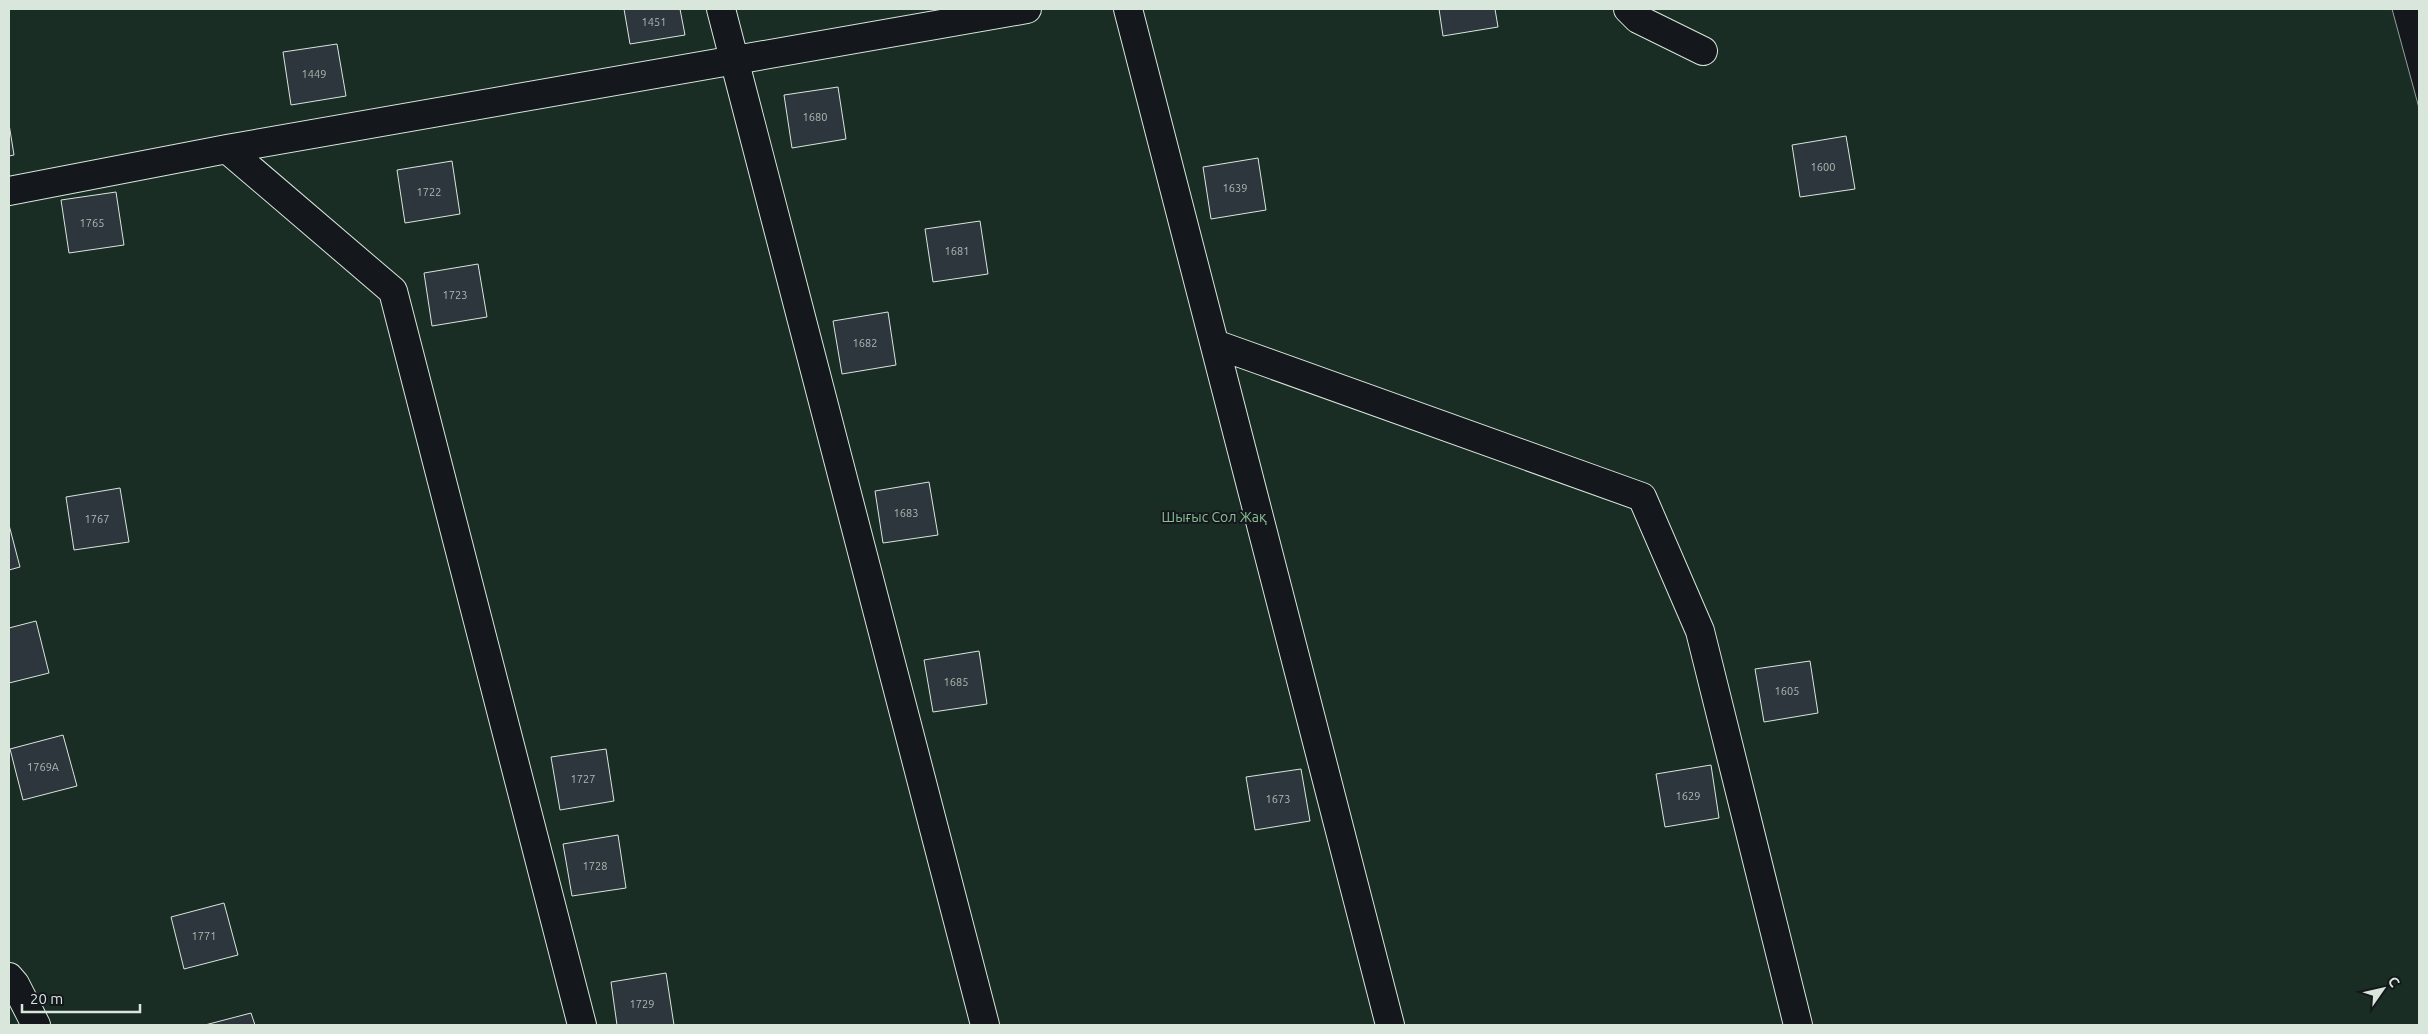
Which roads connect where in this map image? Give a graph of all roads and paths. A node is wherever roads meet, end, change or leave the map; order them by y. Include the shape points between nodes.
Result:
1 (721, 9) edge
2 (1027, 9) edge
3 (1128, 9) edge
4 (1628, 9) edge
5 (1702, 51) dead end
6 (734, 61) junction
7 (227, 149) junction
8 (9, 191) edge
9 (1214, 344) junction
10 (9, 977) edge
11 (36, 1025) edge
12 (582, 1025) edge
13 (985, 1025) edge
14 (1390, 1025) edge
15 (1798, 1025) edge

1 - 6 street
2 - 6 street
3 - 9 street
4 - 5 street via 1638,19
6 - 7 street
6 - 13 street
7 - 8 street
7 - 12 street via 393,291
9 - 14 street
9 - 15 street via 1642,497 1700,631
10 - 11 street

